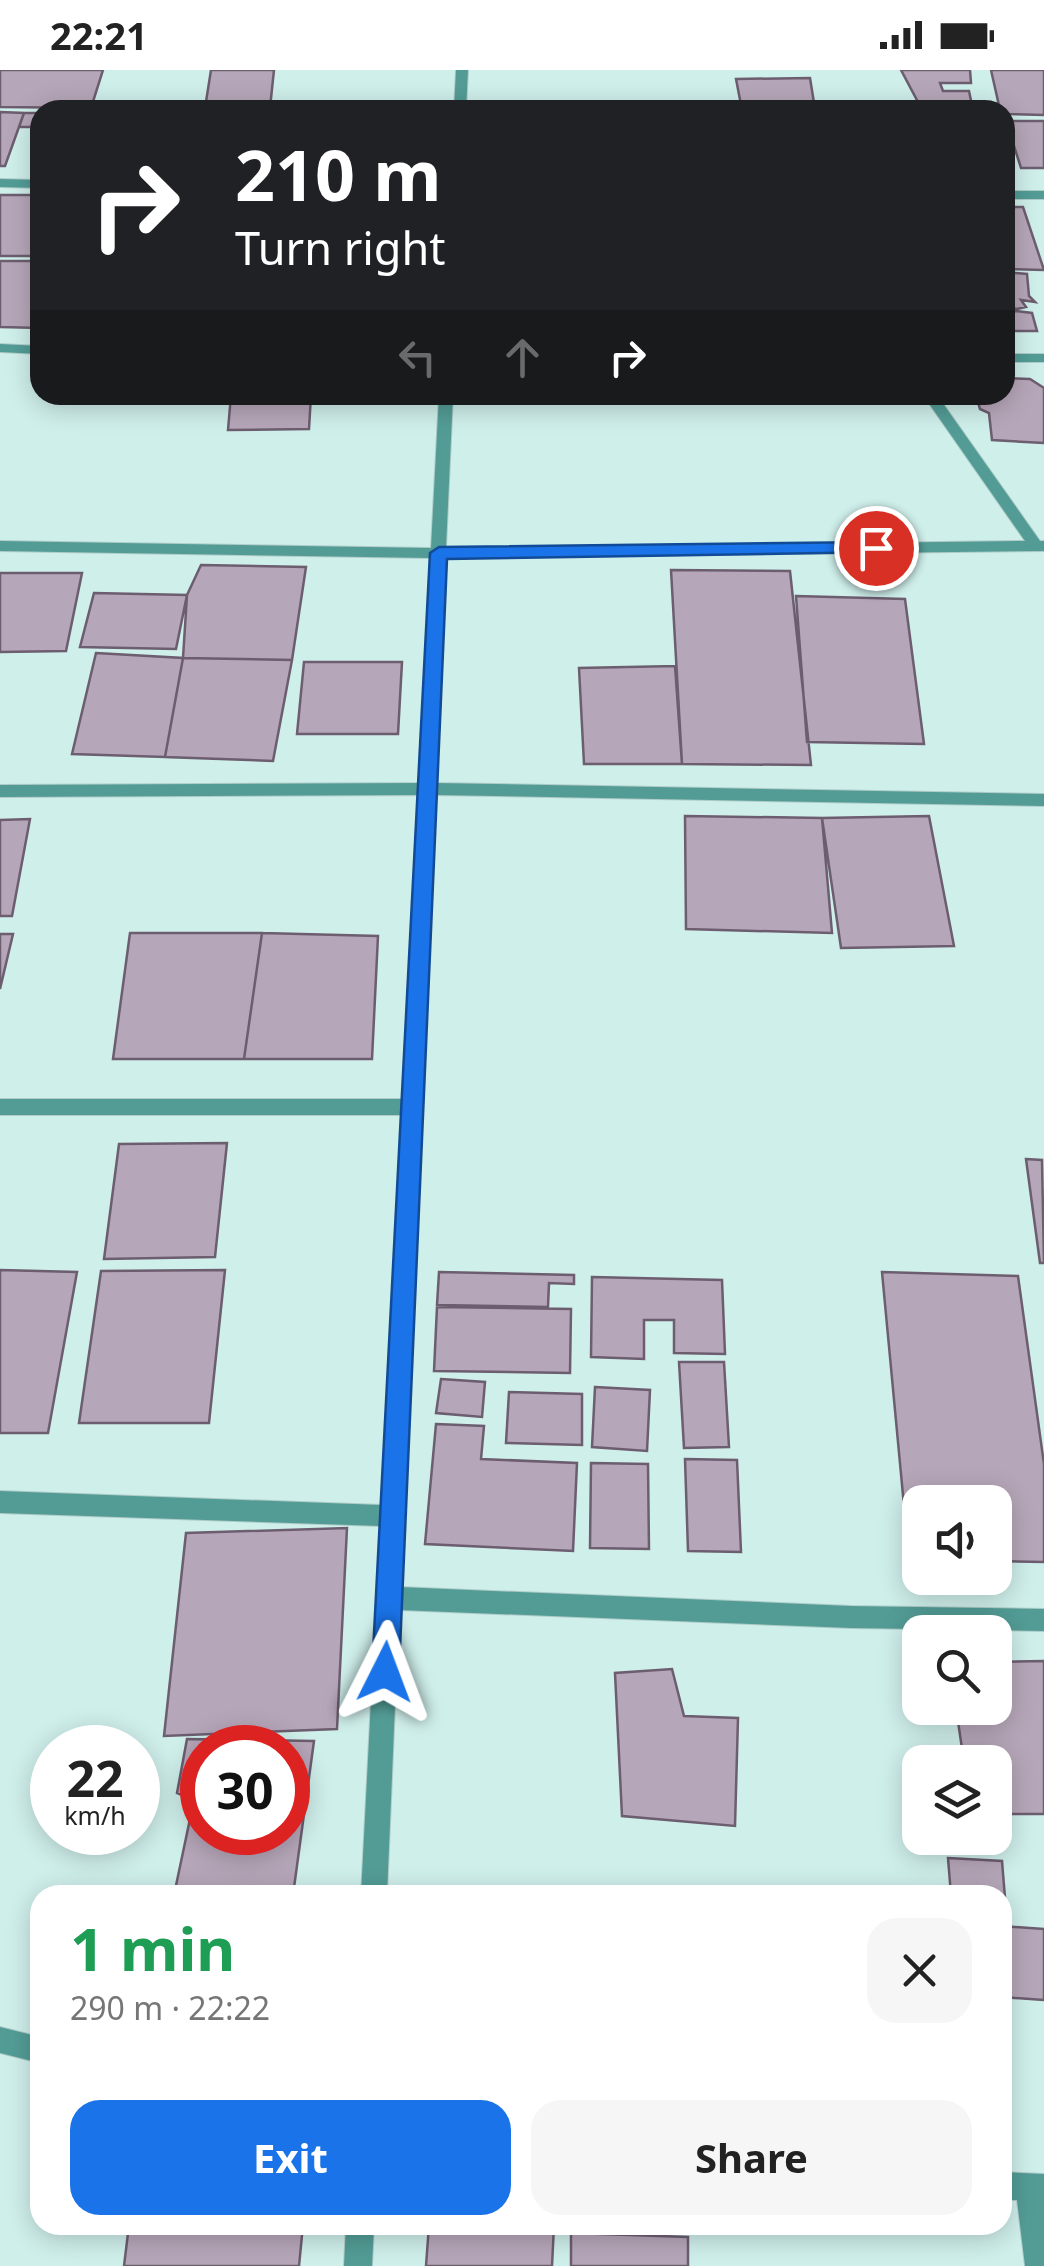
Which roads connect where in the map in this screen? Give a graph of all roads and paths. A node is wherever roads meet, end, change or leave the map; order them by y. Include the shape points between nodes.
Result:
1 (462, 70) edge
2 (460, 100) edge
3 (0, 183) edge
4 (30, 184) edge
5 (1015, 195) edge
6 (1044, 195) edge
7 (0, 348) edge
8 (30, 350) edge
9 (1015, 358) edge
10 (1044, 358) edge
11 (446, 405) edge
12 (937, 405) edge
13 (0, 546) edge
14 (1040, 546) edge
15 (439, 553) junction
16 (428, 789) junction
17 (0, 791) edge
18 (1044, 800) edge
19 (412, 1106) junction
20 (0, 1107) edge
21 (0, 1502) edge
22 (393, 1516) junction
23 (389, 1598) junction
24 (1044, 1620) edge
25 (375, 1885) edge
26 (0, 2040) edge
27 (30, 2048) edge
28 (1025, 2187) edge
29 (360, 2235) edge
30 (358, 2266) edge
31 (1038, 2266) edge

1 - 2 street
3 - 4 street
5 - 6 street
7 - 8 street
9 - 10 street
11 - 15 street
12 - 14 street
13 - 15 street
14 - 15 street
15 - 16 street
16 - 17 street
16 - 18 street
16 - 19 street
19 - 20 street
19 - 22 street
21 - 22 street
22 - 23 street
23 - 24 street
23 - 25 street
26 - 27 street
28 - 31 street
29 - 30 street

